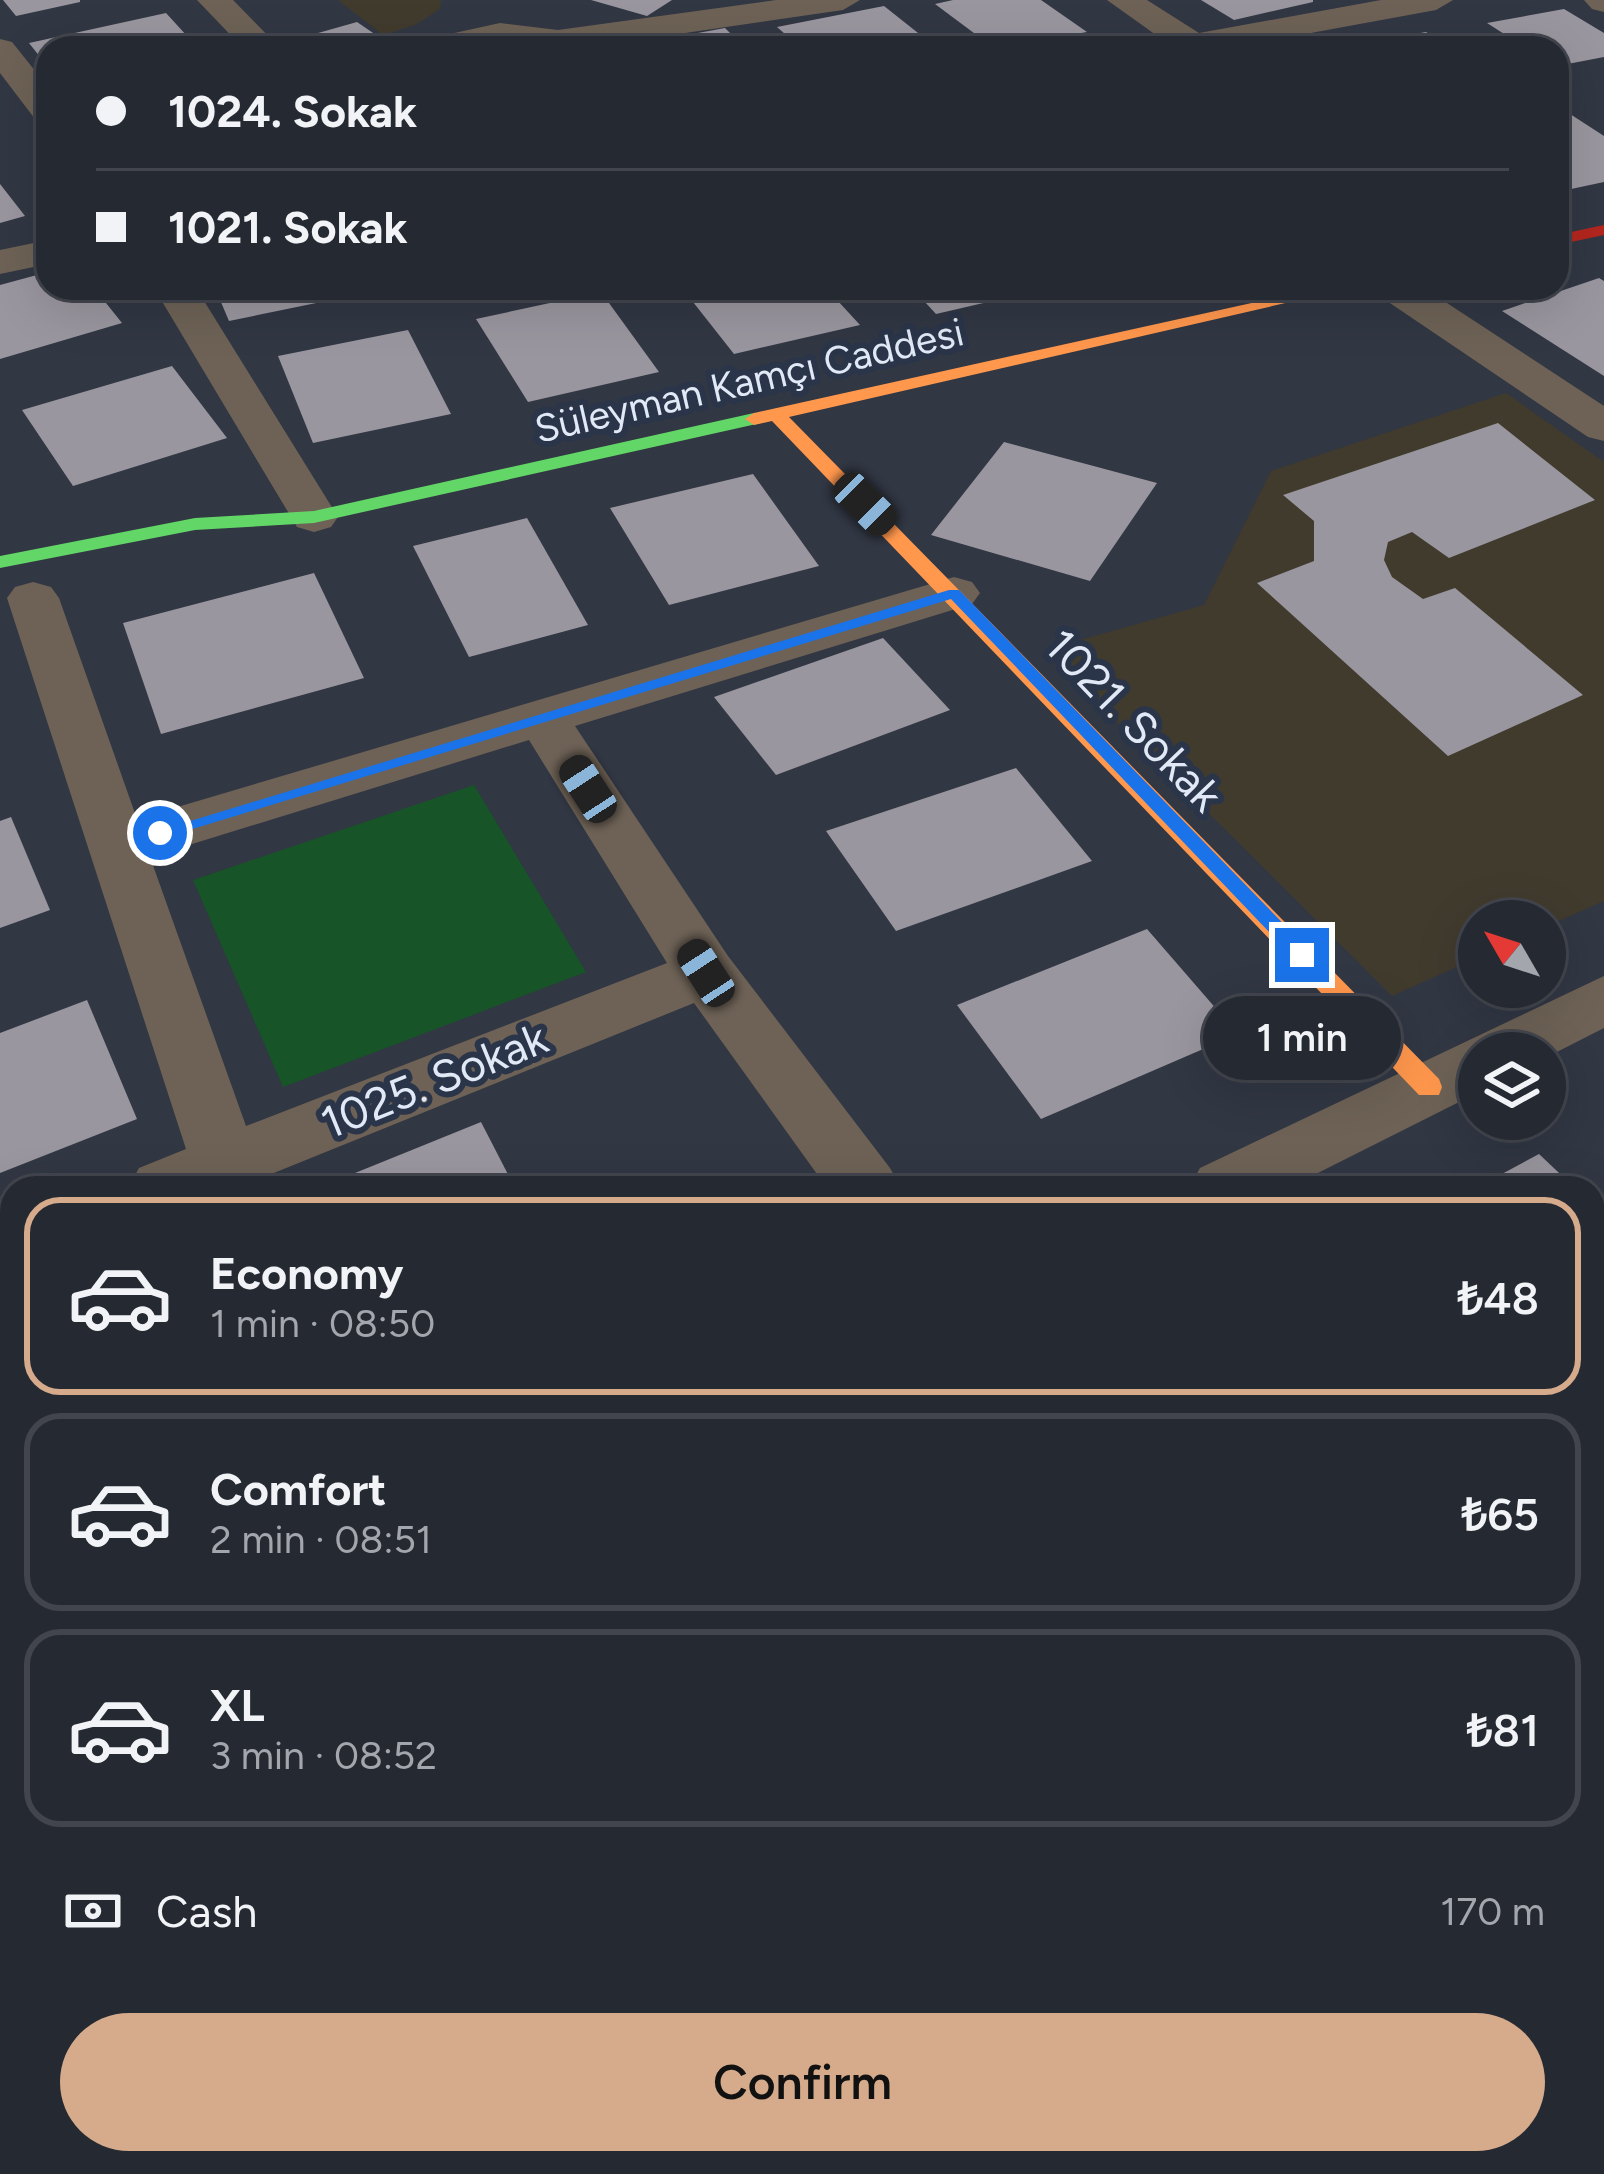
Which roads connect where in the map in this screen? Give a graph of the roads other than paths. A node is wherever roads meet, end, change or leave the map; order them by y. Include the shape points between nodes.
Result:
1 (214, 0) edge
2 (488, 0) edge
3 (843, 0) edge
4 (1124, 0) edge
5 (1436, 0) edge
6 (251, 36) edge
7 (486, 36) edge
8 (519, 36) edge
9 (552, 36) edge
10 (620, 36) edge
11 (1170, 36) edge
12 (1238, 36) edge
13 (0, 49) edge
14 (36, 96) edge
15 (1604, 230) edge
16 (1569, 237) edge
17 (36, 254) edge
18 (0, 262) edge
19 (182, 300) edge
20 (1288, 300) edge
21 (1414, 300) edge
22 (776, 414) junction
23 (1604, 427) edge
24 (314, 517) junction
25 (231, 554) dead end
26 (22, 590) edge
27 (954, 593) junction
28 (541, 716) junction
29 (117, 846) junction
30 (706, 973) junction
31 (1604, 1000) edge
32 (1539, 1032) edge
33 (1454, 1074) edge
34 (225, 1163) junction
35 (193, 1176) edge
36 (857, 1176) edge
37 (1248, 1176) edge

1 - 6 street
2 - 9 street via 489,8
3 - 10 street
4 - 11 street
5 - 12 street
7 - 8 street
13 - 14 street
15 - 16 street
17 - 18 street
19 - 24 street
20 - 22 street, Süleyman Kamçı Caddesi
21 - 23 street
22 - 24 street, Süleyman Kamçı Caddesi
22 - 27 street, 1021. Sokak
24 - 25 street, Süleyman Kamçı Caddesi
24 - 26 street, Süleyman Kamçı Caddesi via 195,524
26 - 29 street
27 - 28 street
27 - 33 street, 1021. Sokak
28 - 29 street
28 - 30 street
29 - 34 street
30 - 34 street, 1025. Sokak
30 - 36 street
31 - 32 street
33 - 37 street
34 - 35 street, 1025. Sokak

